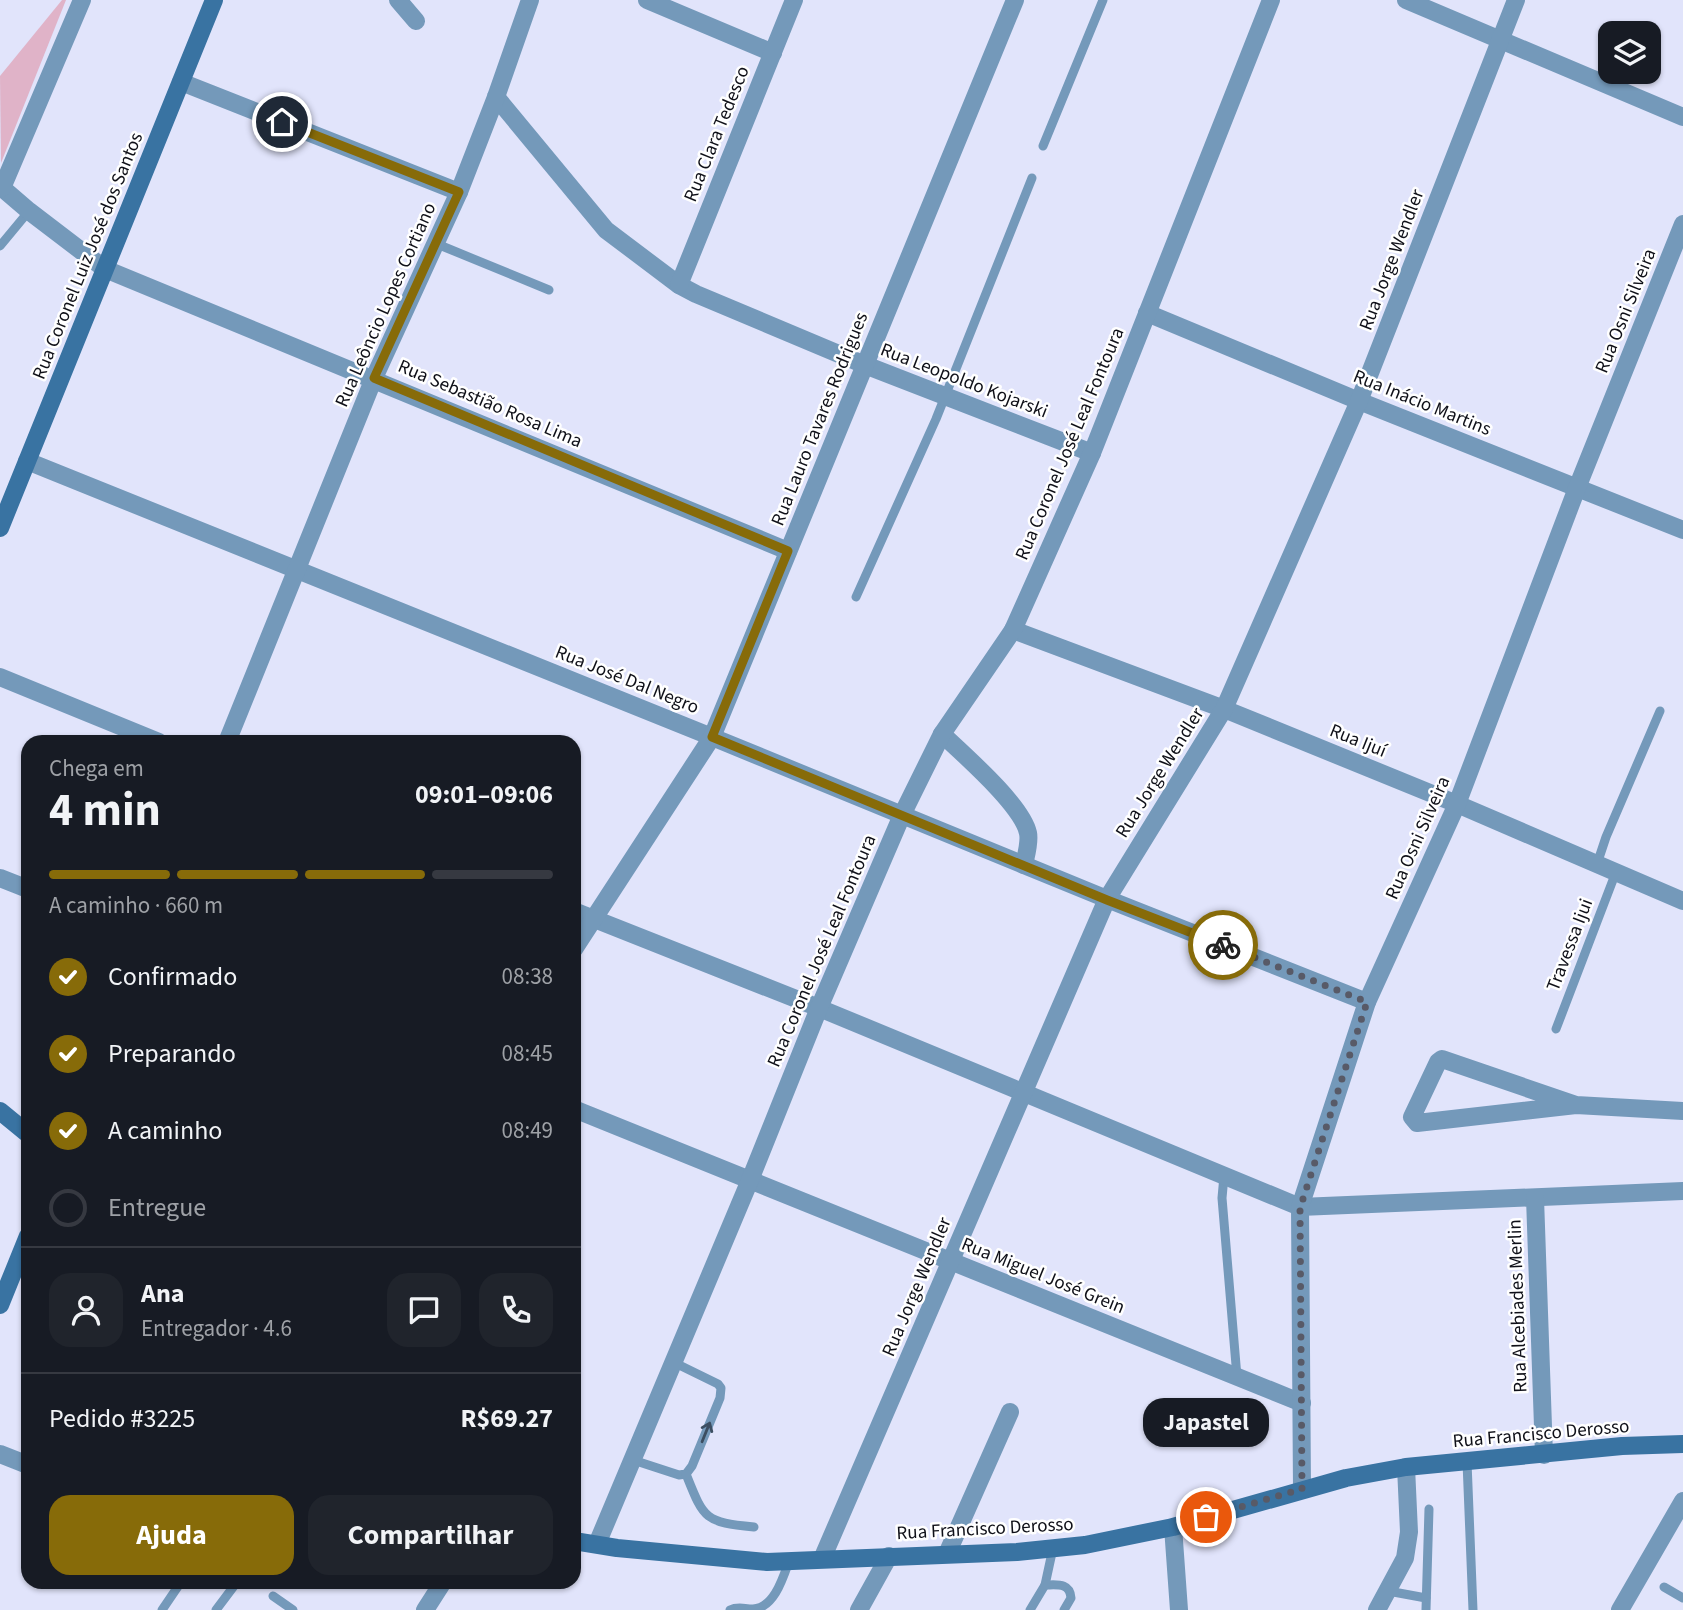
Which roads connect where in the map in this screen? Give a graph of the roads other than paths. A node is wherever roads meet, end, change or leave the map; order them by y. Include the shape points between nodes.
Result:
1 (82, 0) edge
2 (214, 0) edge
3 (398, 0) edge
4 (530, 0) edge
5 (647, 0) edge
6 (794, 0) edge
7 (1015, 0) edge
8 (1103, 0) edge
9 (1270, 0) edge
10 (1406, 0) edge
11 (1516, 0) edge
12 (416, 21) dead end
13 (1500, 40) junction
14 (773, 53) junction
15 (181, 82) junction
16 (496, 97) junction
17 (1683, 117) edge
18 (1043, 146) dead end
19 (1032, 178) dead end
20 (1, 187) edge
21 (459, 192) junction
22 (29, 211) junction
23 (1683, 224) edge
24 (437, 244) junction
25 (0, 246) edge
26 (105, 269) junction
27 (679, 285) junction
28 (550, 290) dead end
29 (1147, 313) junction
30 (865, 365) junction
31 (374, 378) junction
32 (944, 396) junction
33 (1359, 401) junction
34 (1092, 453) junction
35 (27, 461) junction
36 (1577, 488) junction
37 (0, 528) edge
38 (1683, 530) edge
39 (788, 551) junction
40 (297, 569) junction
41 (856, 597) dead end
42 (1013, 630) junction
43 (0, 677) edge
44 (1224, 709) junction
45 (1660, 712) dead end
46 (942, 734) junction
47 (142, 735) edge
48 (230, 735) edge
49 (712, 737) junction
50 (1457, 804) junction
51 (902, 815) junction
52 (1597, 864) junction
53 (1024, 865) junction
54 (1616, 872) junction
55 (0, 878) edge
56 (21, 886) edge
57 (1107, 900) junction
58 (1683, 901) edge
59 (581, 914) edge
60 (593, 919) junction
61 (581, 938) edge
62 (1367, 1002) junction
63 (819, 1008) junction
64 (1556, 1029) dead end
65 (1023, 1094) junction
66 (1683, 1099) edge
67 (1576, 1105) junction
68 (1648, 1110) junction
69 (0, 1111) edge
70 (1683, 1111) edge
71 (581, 1112) edge
72 (21, 1128) edge
73 (1224, 1176) junction
74 (750, 1180) junction
75 (1683, 1191) edge
76 (1535, 1198) junction
77 (1300, 1208) junction
78 (21, 1253) edge
79 (950, 1261) junction
80 (0, 1305) edge
81 (673, 1362) junction
82 (1237, 1377) junction
83 (1302, 1403) junction
84 (1010, 1412) dead end
85 (1683, 1444) edge
86 (0, 1454) edge
87 (1544, 1455) junction
88 (633, 1460) junction
89 (21, 1462) edge
90 (1467, 1462) junction
91 (1406, 1467) junction
92 (686, 1474) junction
93 (1302, 1489) junction
94 (1683, 1501) edge
95 (1429, 1509) dead end
96 (754, 1527) dead end
97 (1173, 1527) junction
98 (581, 1542) edge
99 (597, 1544) junction
100 (1053, 1548) junction
101 (947, 1554) junction
102 (889, 1556) junction
103 (822, 1559) junction
104 (789, 1561) junction
105 (1045, 1585) junction
106 (1664, 1587) dead end
107 (176, 1589) edge
108 (231, 1589) edge
109 (438, 1589) edge
110 (1388, 1591) junction
111 (273, 1596) dead end
112 (1426, 1598) junction
113 (1683, 1598) edge
114 (1626, 1608) edge
115 (162, 1610) edge
116 (216, 1610) edge
117 (293, 1610) edge
118 (425, 1610) edge
119 (730, 1610) edge
120 (859, 1610) edge
121 (1030, 1610) edge
122 (1064, 1610) edge
123 (1179, 1610) edge
124 (1377, 1610) edge
125 (1426, 1610) edge
126 (1473, 1610) edge

1 - 20 street
2 - 15 main road, Rua Coronel Luiz José dos Santos
3 - 12 street
4 - 16 street, Rua Leôncio Lopes Cortiano
5 - 14 street
6 - 14 street, Rua Clara Tedesco
7 - 30 street, Rua Lauro Tavares Rodrigues
8 - 18 lane
9 - 29 street, Rua Coronel José Leal Fontoura
10 - 13 street
11 - 13 street, Rua Jorge Wendler
13 - 17 street
13 - 33 street, Rua Jorge Wendler
14 - 27 street, Rua Clara Tedesco
15 - 21 street
15 - 26 main road, Rua Coronel Luiz José dos Santos
16 - 21 street, Rua Leôncio Lopes Cortiano
16 - 27 street, Rua Leopoldo Kojarski via 606,230
19 - 32 lane
20 - 22 street, Rua Sebastião Rosa Lima
21 - 24 street, Rua Leôncio Lopes Cortiano
22 - 25 lane
22 - 26 street, Rua Sebastião Rosa Lima
23 - 36 street, Rua Osni Silveira
24 - 28 lane
24 - 31 street, Rua Leôncio Lopes Cortiano
26 - 31 street, Rua Sebastião Rosa Lima
26 - 35 main road, Rua Coronel Luiz José dos Santos
27 - 30 street, Rua Leopoldo Kojarski
29 - 33 street, Rua Inácio Martins
29 - 34 street, Rua Coronel José Leal Fontoura
30 - 32 street, Rua Leopoldo Kojarski
30 - 39 street, Rua Lauro Tavares Rodrigues
31 - 39 street, Rua Sebastião Rosa Lima
31 - 40 street, Rua Leôncio Lopes Cortiano
32 - 34 street, Rua Leopoldo Kojarski
32 - 41 lane
33 - 36 street, Rua Inácio Martins
33 - 44 street, Rua Jorge Wendler
34 - 42 street, Rua Coronel José Leal Fontoura
35 - 37 main road, Rua Coronel Luiz José dos Santos
35 - 40 street, Rua José Dal Negro
36 - 38 street, Rua Inácio Martins
36 - 50 street, Rua Osni Silveira
39 - 49 street, Rua Lauro Tavares Rodrigues
40 - 48 street, Rua Leôncio Lopes Cortiano
40 - 49 street, Rua José Dal Negro
42 - 44 street, Rua Ijuí
42 - 46 street, Rua Coronel José Leal Fontoura
43 - 47 street
44 - 50 street, Rua Ijuí
44 - 57 street, Rua Jorge Wendler
45 - 52 lane
46 - 51 street, Rua Coronel José Leal Fontoura
46 - 53 street via 1024,820 1029,835
49 - 51 street, Rua José Dal Negro
49 - 60 street, Rua Lauro Tavares Rodrigues
50 - 52 street, Rua Ijuí
50 - 62 street, Rua Osni Silveira
51 - 53 street, Rua José Dal Negro
51 - 63 street, Rua Coronel José Leal Fontoura
52 - 54 street, Rua Ijuí
53 - 57 street, Rua José Dal Negro
54 - 58 street, Rua Ijuí
54 - 64 lane, Travessa Ijui
55 - 56 street
57 - 62 street, Rua José Dal Negro
57 - 65 street, Rua Jorge Wendler
59 - 60 street
60 - 61 street, Rua Lauro Tavares Rodrigues
60 - 63 street
62 - 77 street, Rua Osni Silveira
63 - 65 street
63 - 74 street, Rua Coronel José Leal Fontoura
65 - 73 street
65 - 79 street, Rua Jorge Wendler
66 - 68 street
67 - 67 street via 1442,1059 1412,1117 1417,1123
67 - 68 street
68 - 70 street
69 - 72 main road
71 - 74 street, Rua Miguel José Grein
73 - 77 street
73 - 82 lane
74 - 79 street, Rua Miguel José Grein
74 - 81 street, Rua Coronel José Leal Fontoura
75 - 76 street
76 - 77 street
76 - 87 street, Rua Alcebiades Merlin
77 - 83 street, Rua Osni Silveira
78 - 80 main road
79 - 82 street, Rua Miguel José Grein
79 - 103 street, Rua Jorge Wendler
81 - 88 street, Rua Coronel José Leal Fontoura
92 -> 81 lane via 721,1388
82 - 83 street, Rua Miguel José Grein
83 - 93 street, Rua Osni Silveira
84 - 101 street
85 - 87 main road, Rua Francisco Derosso
86 - 89 street
87 - 90 main road, Rua Francisco Derosso
88 - 92 lane
88 - 99 street, Rua Coronel José Leal Fontoura
90 - 91 main road, Rua Francisco Derosso
90 - 126 lane
91 - 93 main road, Rua Francisco Derosso
91 - 110 street via 1409,1532 1405,1558
92 - 96 lane via 705,1516
93 - 97 main road, Rua Francisco Derosso
94 - 114 street
95 - 112 lane
97 - 100 main road, Rua Francisco Derosso
97 - 123 street
98 - 99 main road, Rua Francisco Derosso
99 - 104 main road, Rua Francisco Derosso
100 - 101 main road, Rua Francisco Derosso
100 - 105 lane
101 - 102 main road, Rua Francisco Derosso
102 - 103 main road, Rua Francisco Derosso
102 - 120 street
103 - 104 main road, Rua Francisco Derosso
104 - 119 lane via 782,1582 761,1608
105 - 121 lane
105 - 122 lane via 1068,1588 1071,1598
106 - 113 lane
107 - 115 lane
108 - 116 lane
109 - 118 street
110 - 112 lane
110 - 124 street
111 - 117 lane
112 - 125 lane

